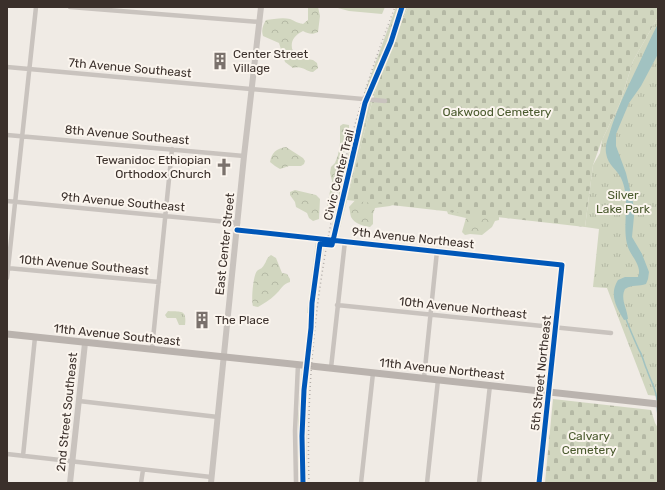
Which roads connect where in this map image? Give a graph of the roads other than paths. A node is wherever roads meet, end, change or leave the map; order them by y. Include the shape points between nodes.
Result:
1 (36, 7) edge
2 (70, 7) edge
3 (261, 7) edge
4 (260, 22) junction
5 (7, 67) edge
6 (29, 69) junction
7 (252, 89) junction
8 (385, 100) dead end
9 (7, 135) edge
10 (22, 136) junction
11 (172, 149) junction
12 (244, 156) junction
13 (7, 201) edge
14 (15, 202) junction
15 (165, 216) junction
16 (238, 226) junction
17 (345, 241) junction
18 (437, 251) junction
19 (562, 265) joint
20 (8, 268) edge
21 (7, 278) edge
22 (159, 282) junction
23 (337, 305) junction
24 (430, 315) junction
25 (555, 327) junction
26 (611, 333) dead end
27 (7, 334) edge
28 (35, 337) junction
29 (85, 343) junction
30 (152, 349) junction
31 (224, 357) junction
32 (298, 364) junction
33 (331, 368) junction
34 (373, 373) junction
35 (424, 378) junction
36 (438, 380) junction
37 (490, 385) junction
38 (549, 391) junction
39 (79, 401) junction
40 (658, 404) edge
41 (218, 417) junction
42 (7, 454) edge
43 (23, 456) junction
44 (72, 462) junction
45 (143, 470) junction
46 (211, 480) edge
47 (70, 483) edge
48 (141, 483) edge
49 (296, 483) edge
50 (361, 483) edge
51 (427, 483) edge
52 (479, 483) edge
53 (539, 483) edge

1 - 6 street
2 - 4 street
3 - 4 street, East Center Street
4 - 7 street, East Center Street
5 - 6 street, 7th Avenue Southeast
6 - 7 street, 7th Avenue Southeast
6 - 10 street
7 - 8 street, 7th Avenue Southeast
7 - 12 street, East Center Street
9 - 10 street, 8th Avenue Southeast
10 - 11 street, 8th Avenue Southeast
10 - 14 street
11 - 12 street, 8th Avenue Southeast
11 - 15 street
12 - 16 street, East Center Street
13 - 14 street, 9th Avenue Southeast
14 - 15 street, 9th Avenue Southeast
14 - 20 street
15 - 16 street, 9th Avenue Southeast
15 - 22 street
16 - 17 street, 9th Avenue Northeast
16 - 31 street, East Center Street
17 - 18 street, 9th Avenue Northeast
17 - 23 street
18 - 19 street, 9th Avenue Northeast
18 - 24 street
19 - 25 street, 5th Street Northeast
20 - 21 street
20 - 22 street, 10th Avenue Southeast
22 - 30 street
23 - 24 street, 10th Avenue Northeast
23 - 33 street
24 - 25 street, 10th Avenue Northeast
24 - 35 street
25 - 26 street, 10th Avenue Northeast
25 - 38 street, 5th Street Northeast
27 - 28 main road, 11th Avenue Southeast
28 - 29 main road, 11th Avenue Southeast
28 - 43 street
29 - 30 main road, 11th Avenue Southeast
29 - 39 street, 2nd Street Southeast
30 - 31 main road, 11th Avenue Southeast
31 - 32 main road, 11th Avenue Northeast
31 - 41 street, East Center Street
32 - 33 main road, 11th Avenue Northeast
32 - 49 street
33 - 34 main road, 11th Avenue Northeast
34 - 35 main road, 11th Avenue Northeast
34 - 50 street
35 - 36 main road, 11th Avenue Northeast
36 - 37 main road, 11th Avenue Northeast
36 - 51 street
37 - 38 main road, 11th Avenue Northeast
37 - 52 street
38 - 40 main road, 11th Avenue Northeast
38 - 53 street, 5th Street Northeast
39 - 41 street
39 - 44 street, 2nd Street Southeast
41 - 46 street, East Center Street
42 - 43 street
43 - 44 street
44 - 45 street
44 - 47 street, 2nd Street Southeast
45 - 46 street
45 - 48 street

